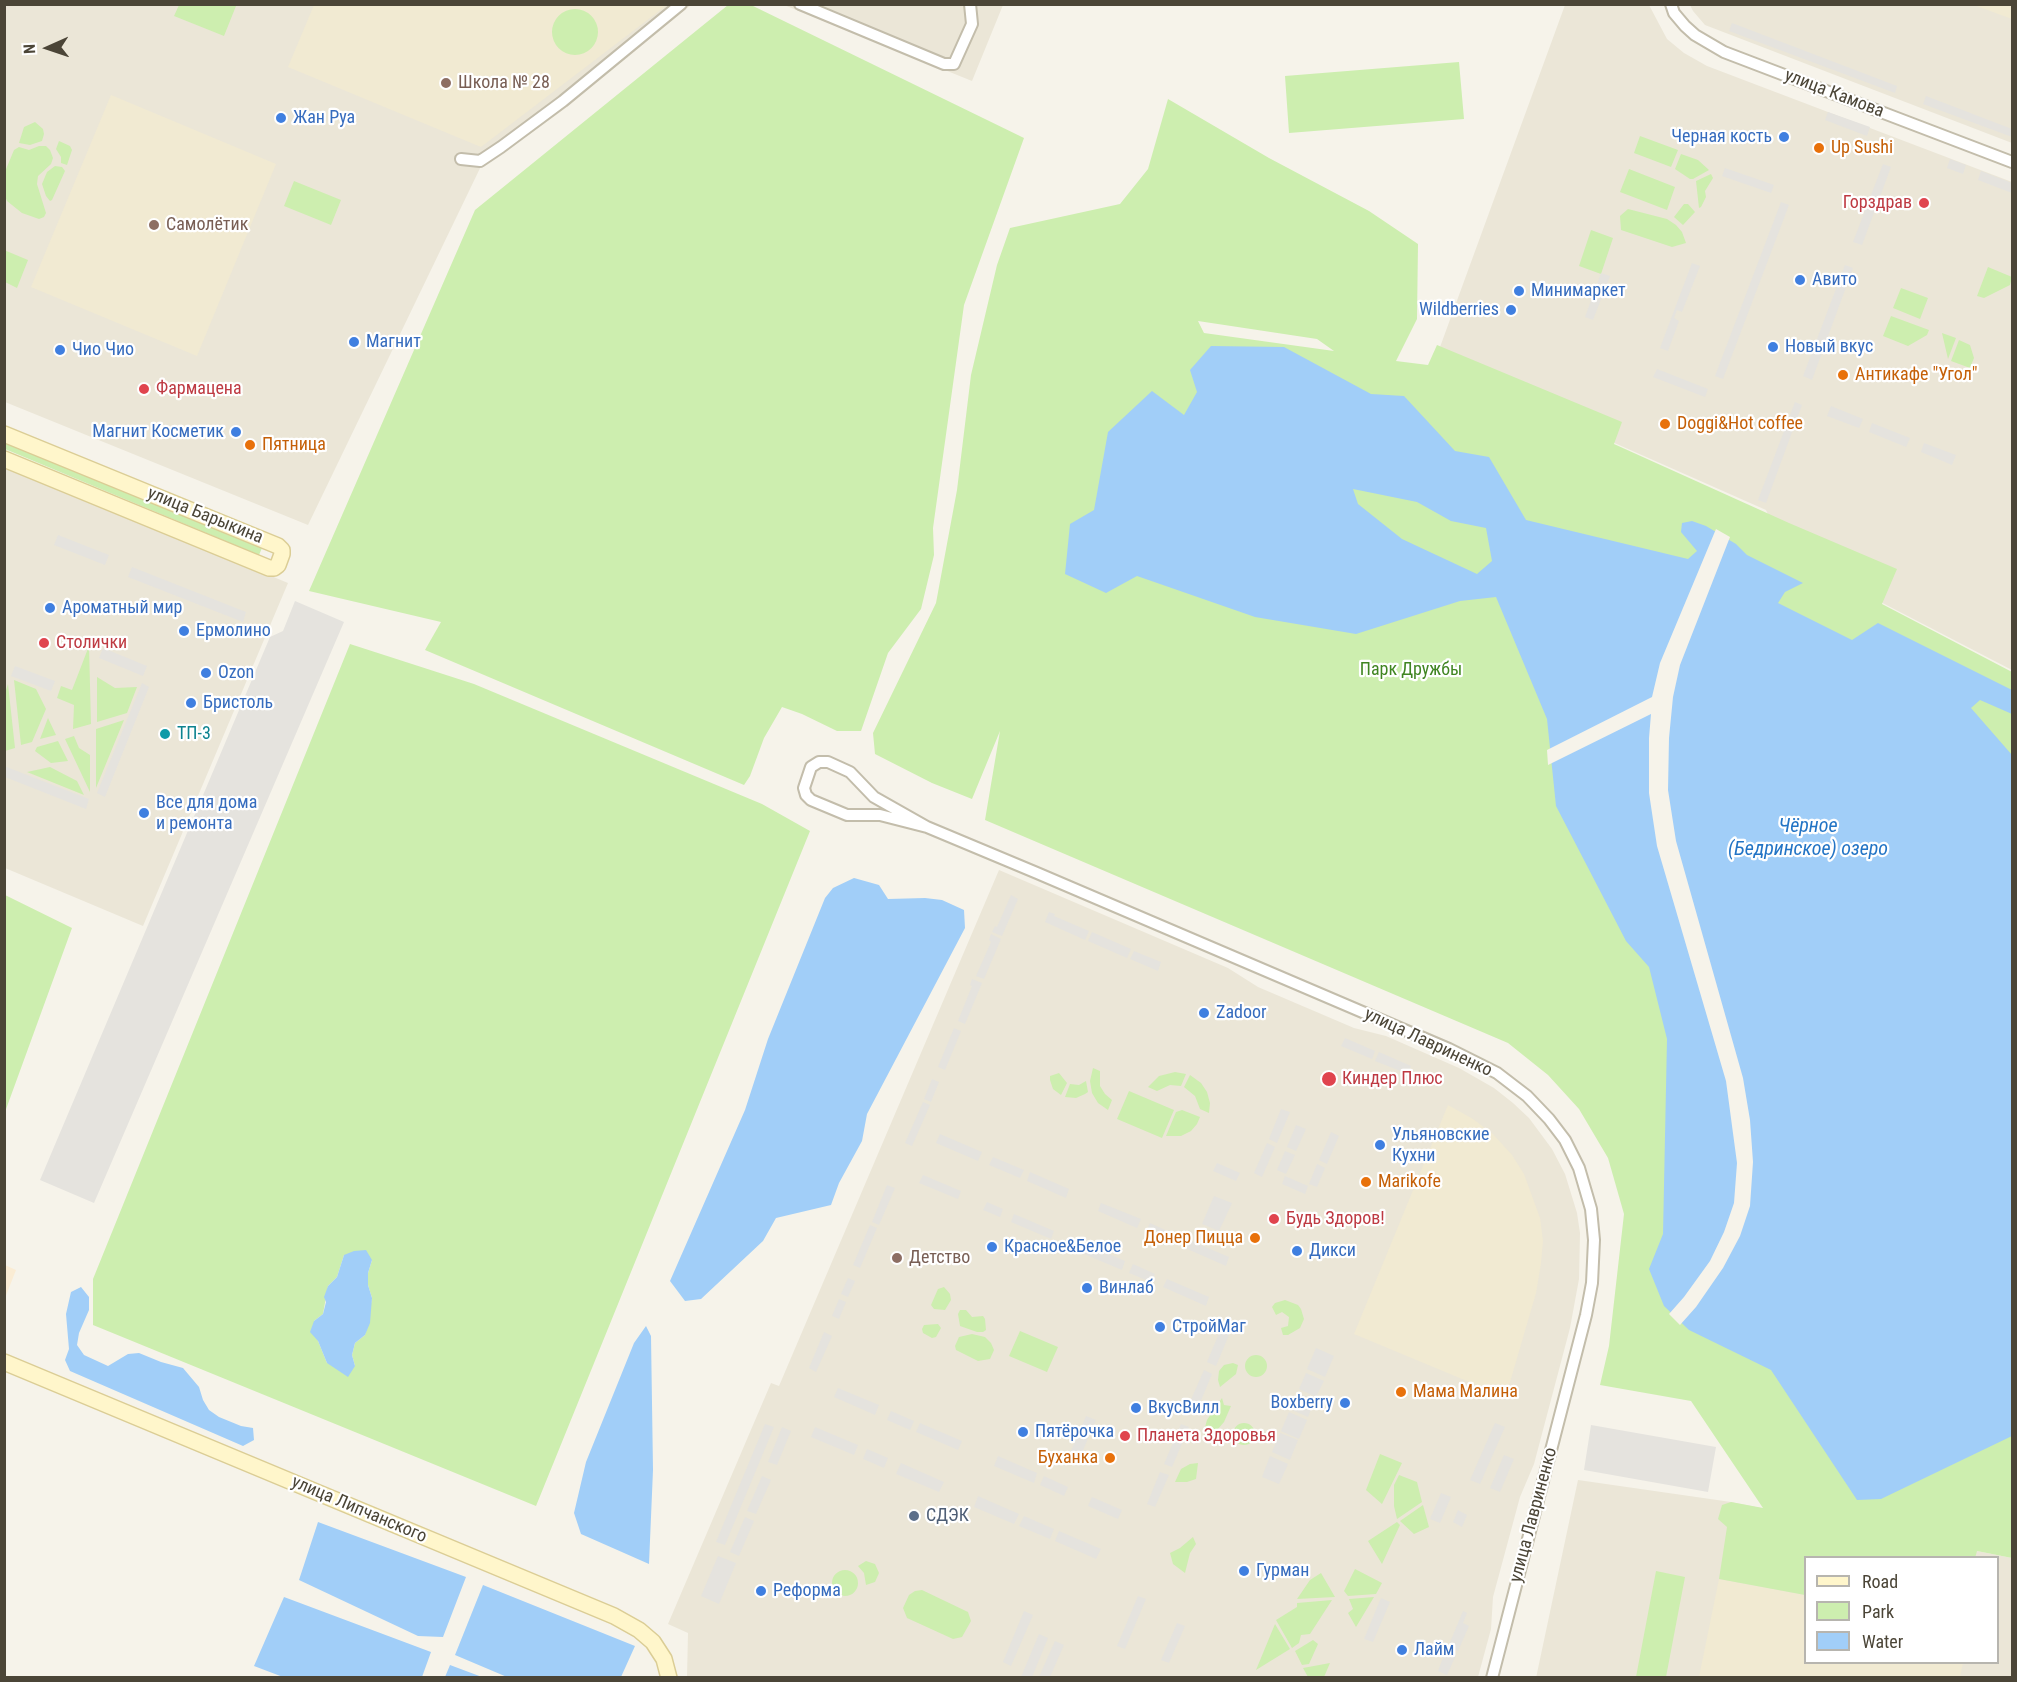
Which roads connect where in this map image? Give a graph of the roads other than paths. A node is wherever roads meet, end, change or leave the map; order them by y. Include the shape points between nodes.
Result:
1 (681, 4) edge
2 (800, 4) edge
3 (969, 4) edge
4 (1671, 4) edge
5 (461, 159) dead end
6 (2013, 162) edge
7 (4, 434) edge
8 (4, 459) edge
9 (927, 828) junction
10 (4, 1362) edge
11 (669, 1677) edge
12 (1492, 1677) edge

1 - 5 street via 563,101 480,162
2 - 3 street via 944,64 954,64 972,24
4 - 6 street, улица Камова via 1690,30 1724,52
7 - 8 main road, улица Барыкина via 278,546 282,554 278,565 269,568
9 - 9 street via 874,797 850,772 828,762 812,767 804,785 812,800 847,815 880,815
9 - 12 street, улица Лавриненко via 1449,1049 1497,1073 1527,1096 1564,1140 1579,1168 1591,1209 1591,1290
10 - 11 main road, улица Липчанского via 614,1616 653,1642

